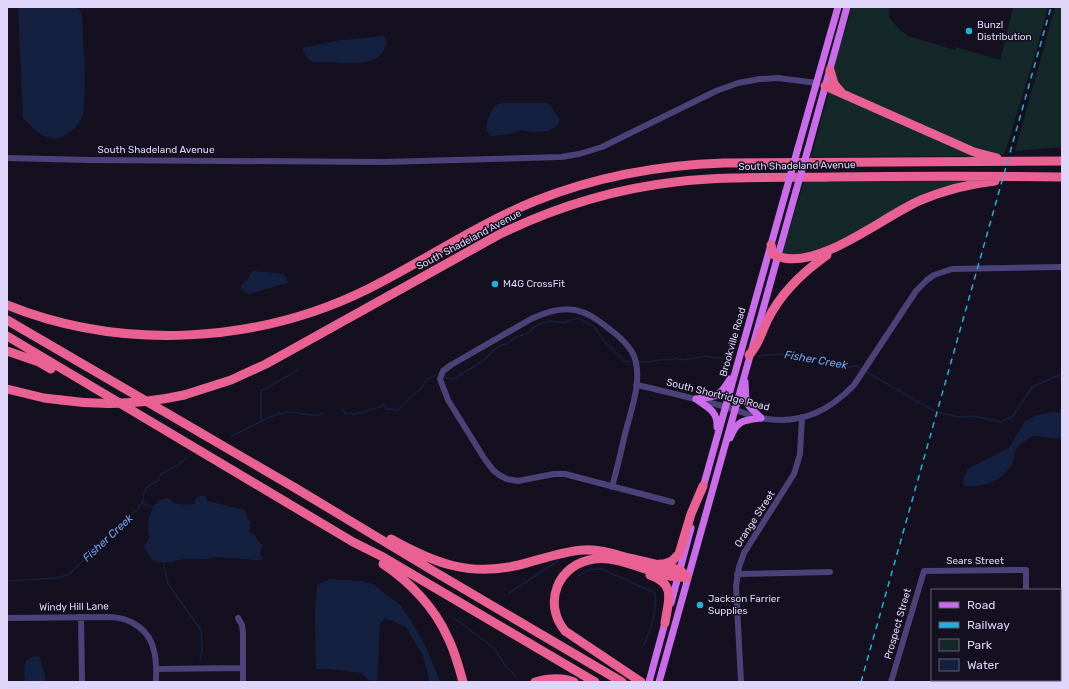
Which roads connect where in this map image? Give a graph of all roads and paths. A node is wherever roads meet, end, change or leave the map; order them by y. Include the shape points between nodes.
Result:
1 (838, 7) edge
2 (847, 7) edge
3 (830, 70) junction
4 (821, 84) junction
5 (844, 94) junction
6 (7, 158) edge
7 (1034, 162) junction
8 (1062, 162) edge
9 (1040, 176) junction
10 (1062, 177) edge
11 (844, 242) junction
12 (771, 245) junction
13 (777, 257) junction
14 (1062, 267) edge
15 (7, 305) edge
16 (7, 320) edge
17 (7, 336) edge
18 (7, 351) edge
19 (749, 355) junction
20 (735, 371) junction
21 (744, 375) junction
22 (636, 385) junction
23 (7, 389) edge
24 (94, 389) junction
25 (696, 399) junction
26 (725, 407) junction
27 (734, 409) junction
28 (802, 417) junction
29 (762, 418) junction
30 (716, 440) junction
31 (722, 454) junction
32 (703, 486) junction
33 (612, 487) junction
34 (672, 502) dead end
35 (338, 513) junction
36 (353, 542) junction
37 (608, 560) junction
38 (654, 564) junction
39 (924, 571) joint
40 (830, 572) dead end
41 (678, 574) junction
42 (737, 574) junction
43 (687, 577) junction
44 (1026, 589) edge
45 (81, 617) junction
46 (7, 618) edge
47 (238, 618) dead end
48 (665, 623) junction
49 (243, 668) junction
50 (156, 669) junction
51 (639, 681) edge
52 (82, 682) edge
53 (156, 682) edge
54 (243, 682) edge
55 (463, 682) edge
56 (535, 682) edge
57 (574, 682) edge
58 (595, 682) edge
59 (622, 682) edge
60 (649, 682) edge
61 (659, 682) edge
62 (740, 682) edge
63 (891, 682) edge

1 - 4 main road, Brookville Road
2 - 3 main road, Brookville Road
3 - 4 main road, Brookville Road
3 - 5 highway via 836,87
4 - 5 highway
4 - 6 street, South Shadeland Avenue via 778,78 738,83 716,91 602,147 561,157 384,162
4 - 12 main road, Brookville Road, bridge via 798,148
4 - 13 main road, Brookville Road, bridge via 808,149
5 - 7 highway via 974,152 995,158
7 - 8 highway, South Shadeland Avenue
7 - 15 highway, South Shadeland Avenue via 724,163 669,167 627,174 577,186 517,209 481,226 376,285 329,306 279,322 227,331 180,335 115,332 56,321
9 - 10 highway, South Shadeland Avenue
9 - 11 highway via 978,183 945,190 919,201
9 - 23 highway, South Shadeland Avenue, bridge via 709,179 663,183 608,194 540,216 500,234 266,364 231,380 184,395 127,403 61,400
11 - 13 highway via 807,258
11 - 19 highway via 807,270 787,291 774,309 755,349
12 - 13 highway via 773,254
12 - 20 main road, Brookville Road
13 - 19 main road, Brookville Road
14 - 28 street, South Shortridge Road via 960,268 934,275 916,291 860,378 843,397 814,414
16 - 35 highway
17 - 24 highway
18 - 24 highway via 39,362
19 - 21 main road, Brookville Road
20 - 25 main road via 720,393
20 - 26 main road, Brookville Road
21 - 27 main road, Brookville Road
21 - 29 main road via 746,400
22 - 25 street, South Shortridge Road
22 - 33 street
22 - 33 street via 635,358 627,346 592,316 583,311 569,309 548,312 531,319 447,366 441,375 440,383 448,400 484,458 497,473 508,479 521,480 561,474
24 - 36 highway
25 - 26 street, South Shortridge Road
25 - 30 main road via 716,414
26 - 27 street, South Shortridge Road
26 - 30 main road, Brookville Road
27 - 29 street, South Shortridge Road
27 - 31 main road, Brookville Road
28 - 29 street, South Shortridge Road
28 - 42 street, Orange Street via 800,454 794,474 744,553
29 - 31 main road via 750,418 740,422
30 - 32 main road, Brookville Road
31 - 43 main road, Brookville Road
32 - 38 highway via 679,554 668,563
32 - 41 main road, Brookville Road
33 - 34 street
35 - 38 highway via 425,557 457,568 496,569 585,550 606,552
35 - 59 highway
36 - 55 highway via 404,579 426,603 448,638
36 - 58 highway
37 - 41 highway
37 - 48 highway via 664,582 669,593
37 - 51 highway via 586,561 568,571 556,590 555,613 568,634
38 - 41 highway
39 - 44 street, Sears Street via 1026,570
39 - 63 street, Prospect Street
40 - 42 street
41 - 43 highway
41 - 48 main road, Brookville Road
42 - 62 street, Orange Street
43 - 61 main road, Brookville Road
45 - 46 street, Windy Hill Lane
45 - 50 street, Windy Hill Lane via 117,617 138,626 152,643
45 - 52 street
47 - 49 street via 243,633
48 - 60 main road, Brookville Road
49 - 50 street
49 - 54 street
50 - 53 street, Windy Hill Lane
56 - 57 highway via 554,678

